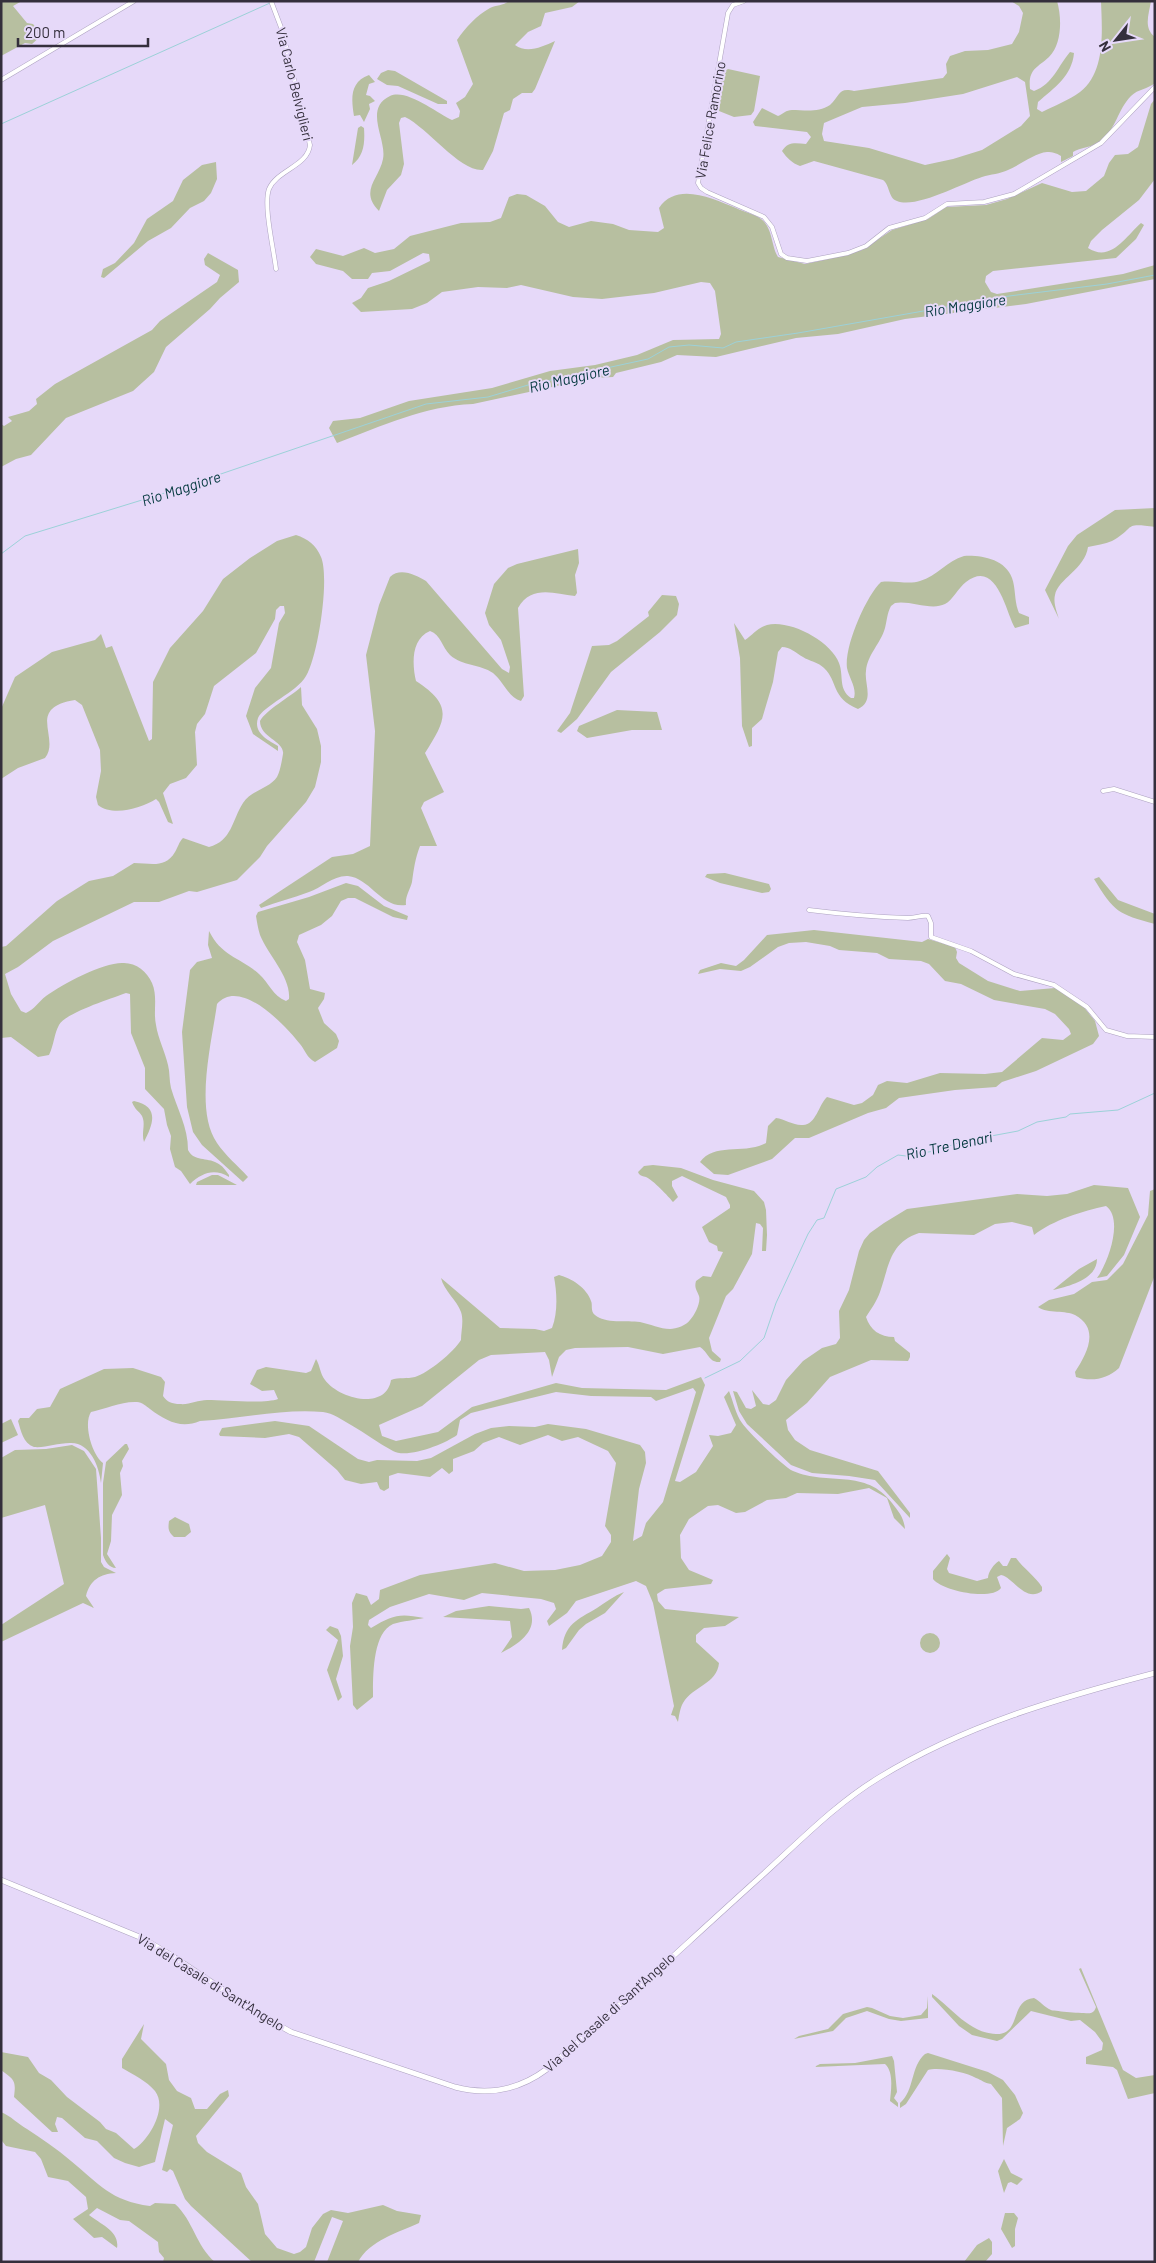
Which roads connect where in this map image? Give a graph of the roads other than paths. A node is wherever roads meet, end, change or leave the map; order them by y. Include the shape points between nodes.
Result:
1 (134, 1) edge
2 (271, 1) edge
3 (744, 1) edge
4 (1, 80) edge
5 (1155, 87) edge
6 (276, 269) dead end
7 (1102, 791) dead end
8 (1155, 802) edge
9 (809, 910) dead end
10 (1155, 1037) edge
11 (1155, 1673) edge
12 (1, 1880) edge

1 - 4 street
2 - 6 street, Via Carlo Belviglieri via 282,30 310,145 307,154 278,177 269,191
3 - 5 street, Via Felice Ramorino via 733,5 728,13 698,182 707,192 764,217 772,227 780,252 795,260 813,261 859,250 888,229 925,218 947,204 984,202 1017,192 1101,143
7 - 8 street via 1114,789
9 - 10 street via 842,915 928,916 931,936 971,951 1014,974 1054,984 1087,1007 1106,1030 1127,1036
11 - 12 main road, Via del Casale di Sant'Angelo via 1020,1711 932,1749 879,1778 804,1837 549,2067 531,2080 506,2089 480,2092 455,2087 291,2032 142,1938

